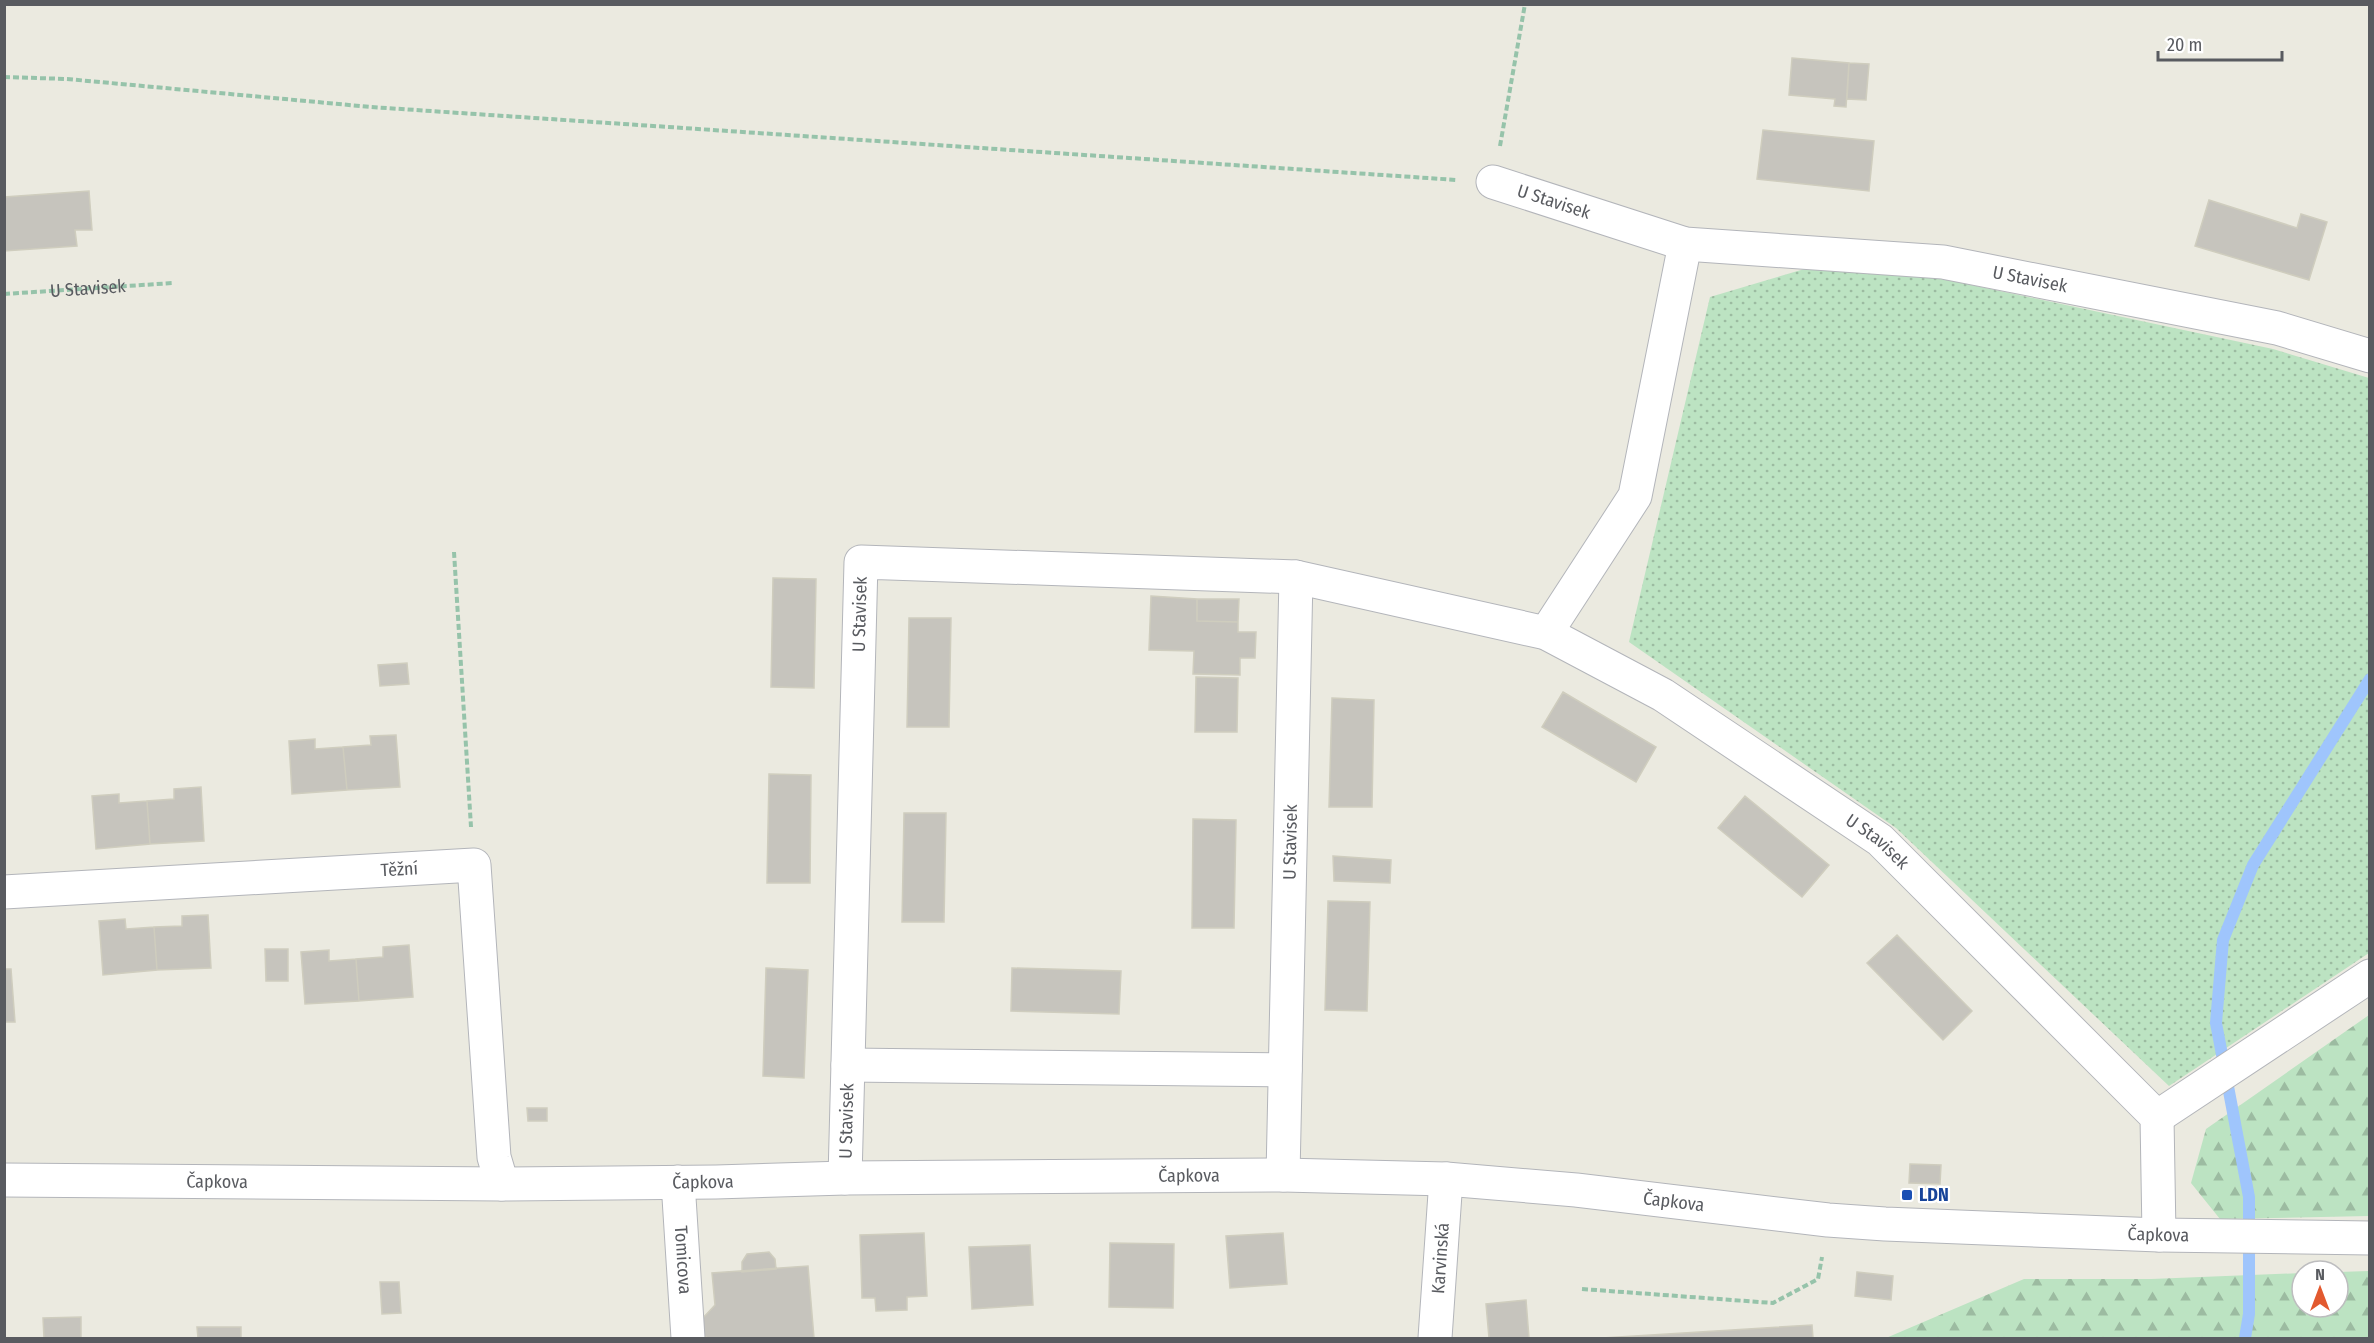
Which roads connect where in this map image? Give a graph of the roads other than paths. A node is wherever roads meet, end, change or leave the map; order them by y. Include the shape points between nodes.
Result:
1 (1493, 182) road end
2 (1685, 244) junction
3 (2370, 356) edge
4 (1296, 577) junction
5 (1546, 633) junction
6 (4, 892) edge
7 (2370, 976) edge
8 (848, 1065) junction
9 (1285, 1070) junction
10 (2157, 1117) junction
11 (1283, 1175) junction
12 (845, 1178) junction
13 (1446, 1179) junction
14 (4, 1180) edge
15 (678, 1182) junction
16 (502, 1184) junction
17 (2159, 1235) junction
18 (2370, 1238) edge
19 (688, 1338) edge
20 (1435, 1338) edge

1 - 2 street, U Stavisek
2 - 3 street, U Stavisek via 1943,262 2277,328
2 - 5 street via 1635,496
4 - 5 street, U Stavisek
4 - 8 street, U Stavisek via 861,562
4 - 9 street, U Stavisek
5 - 10 street, U Stavisek via 1663,695 1880,840
6 - 16 street, Těžní via 474,865 494,1157
7 - 10 street
8 - 9 street, U Stavisek
8 - 12 street, U Stavisek
9 - 11 street, U Stavisek
10 - 17 street
11 - 12 street, Čapkova
11 - 13 street, Čapkova
12 - 15 street, Čapkova
13 - 17 street, Čapkova via 1828,1220
13 - 20 street, Karvinská
14 - 16 street, Čapkova
15 - 16 street, Čapkova
15 - 19 street, Tomicova
17 - 18 street, Čapkova

